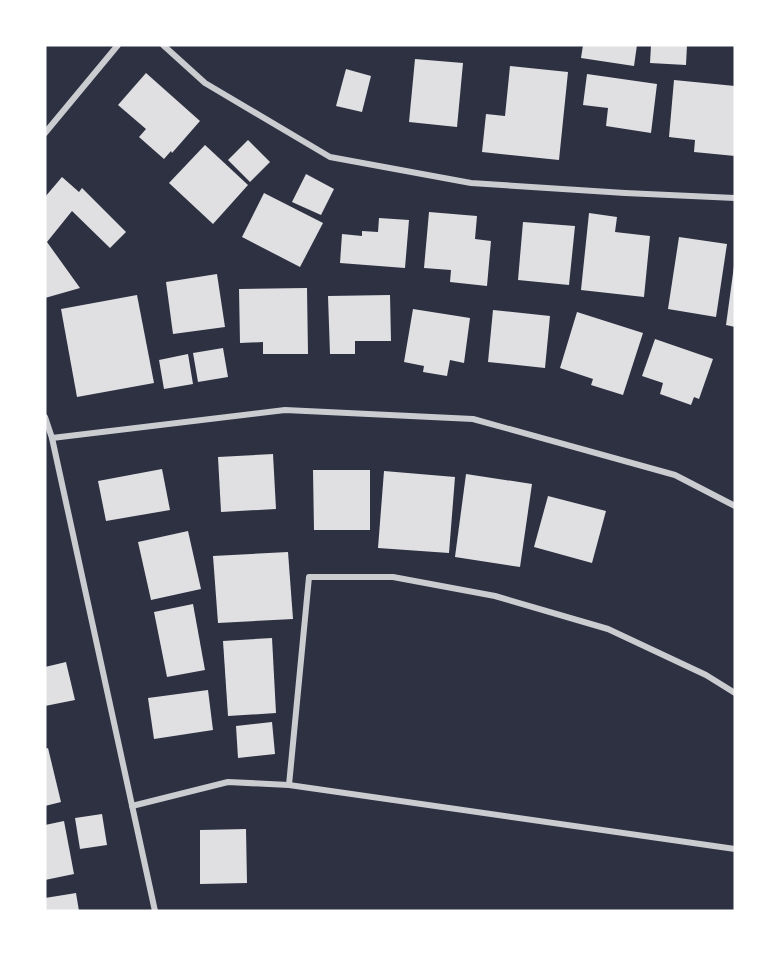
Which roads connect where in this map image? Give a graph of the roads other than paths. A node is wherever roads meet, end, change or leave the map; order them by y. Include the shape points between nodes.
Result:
1 (118, 45) edge
2 (163, 45) edge
3 (45, 133) edge
4 (735, 198) edge
5 (45, 417) edge
6 (52, 438) junction
7 (735, 506) edge
8 (735, 693) edge
9 (289, 785) junction
10 (132, 806) junction
11 (735, 849) edge
12 (155, 911) edge

1 - 3 street
2 - 4 street via 205,83 330,157 471,183
5 - 6 street
6 - 7 street via 285,410 473,419 675,475
6 - 10 street
8 - 9 street via 706,675 608,629 495,596 393,577 309,577
9 - 10 street via 228,782
9 - 11 street
10 - 12 street

